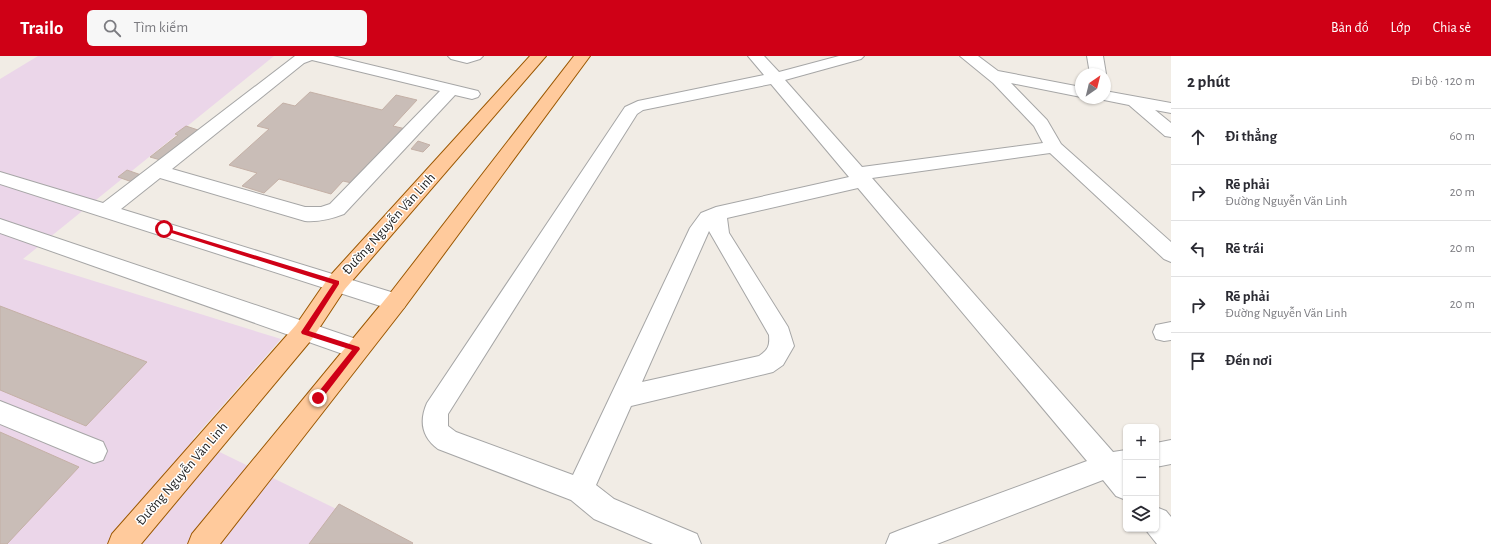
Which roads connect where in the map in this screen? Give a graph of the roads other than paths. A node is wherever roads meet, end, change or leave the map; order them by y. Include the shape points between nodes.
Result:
1 (309, 56) edge
2 (314, 56) edge
3 (456, 56) edge
4 (475, 56) edge
5 (538, 56) edge
6 (582, 56) edge
7 (756, 56) edge
8 (856, 56) edge
9 (968, 56) edge
10 (1095, 56) edge
11 (1097, 68) edge
12 (992, 75) junction
13 (775, 78) junction
14 (452, 89) junction
15 (1075, 91) edge
16 (472, 94) dead end
17 (1111, 97) edge
18 (1135, 102) junction
19 (1171, 108) edge
20 (1171, 132) edge
21 (1054, 147) junction
22 (157, 171) junction
23 (861, 177) junction
24 (0, 178) edge
25 (106, 211) junction
26 (716, 214) junction
27 (0, 226) edge
28 (1171, 254) edge
29 (337, 283) junction
30 (396, 302) junction
31 (304, 332) junction
32 (357, 349) junction
33 (623, 397) junction
34 (0, 412) edge
35 (94, 451) dead end
36 (1171, 452) edge
37 (1159, 454) edge
38 (1117, 464) edge
39 (1123, 479) edge
40 (580, 490) junction
41 (1159, 524) edge
42 (1171, 538) edge
43 (122, 544) edge
44 (202, 544) edge
45 (687, 544) edge
46 (900, 544) edge

1 - 22 street via 299,60
2 - 14 street
3 - 4 street
5 - 29 main road, Đường Nguyễn Văn Linh
6 - 30 main road
7 - 13 street
8 - 13 street
9 - 12 street
10 - 11 street
12 - 15 street
12 - 21 street via 1041,124
13 - 23 street
13 - 40 street via 642,105 631,111 436,411 435,429 448,441
14 - 16 street
14 - 22 street via 337,209 327,213 305,214
17 - 18 street
18 - 19 street
18 - 20 street
21 - 23 street
21 - 28 street
22 - 25 street
23 - 26 street
23 - 38 street
24 - 25 street
25 - 29 street
26 - 33 street via 708,218 700,228
26 - 33 street via 719,234 780,334 782,346 775,358 765,365
27 - 31 street
29 - 30 street
29 - 31 main road, Đường Nguyễn Văn Linh
30 - 32 main road
31 - 32 street
31 - 43 main road, Đường Nguyễn Văn Linh
32 - 44 main road
33 - 40 street
34 - 35 street
36 - 37 street
38 - 39 street
38 - 46 street
40 - 45 street via 604,509
41 - 42 street

